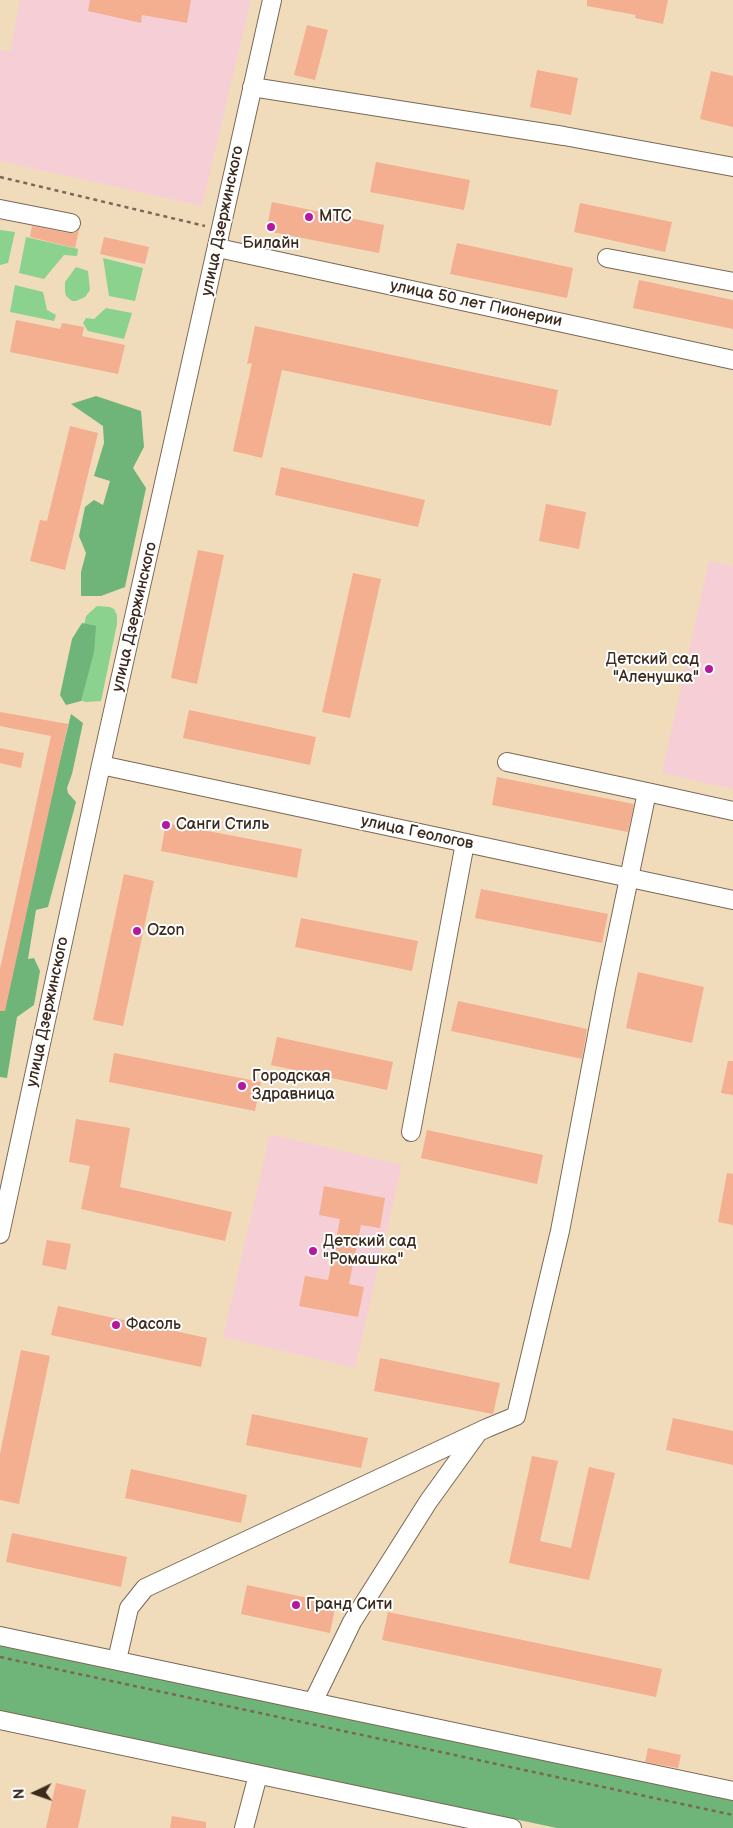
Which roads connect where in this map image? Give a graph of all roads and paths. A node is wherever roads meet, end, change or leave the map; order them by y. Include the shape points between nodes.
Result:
1 (272, 0) edge
2 (252, 87) junction
3 (733, 167) edge
4 (0, 178) edge
5 (0, 208) edge
6 (70, 223) dead end
7 (222, 230) junction
8 (218, 248) junction
9 (606, 258) dead end
10 (733, 282) edge
11 (733, 360) edge
12 (507, 762) dead end
13 (101, 766) junction
14 (647, 792) junction
15 (733, 812) edge
16 (465, 843) junction
17 (629, 878) junction
18 (733, 900) edge
19 (411, 1132) dead end
20 (0, 1234) edge
21 (479, 1432) junction
22 (0, 1636) edge
23 (0, 1657) edge
24 (117, 1660) junction
25 (313, 1702) junction
26 (0, 1720) edge
27 (258, 1775) junction
28 (733, 1791) edge
29 (733, 1815) edge
30 (244, 1828) edge
31 (512, 1828) edge

1 - 2 street, улица Дзержинского
2 - 3 street via 564,136
2 - 7 street, улица Дзержинского
4 - 7 path
5 - 6 street
7 - 8 street, улица Дзержинского
8 - 11 street, улица 50 лет Пионерии
8 - 13 street, улица Дзержинского
9 - 10 street
12 - 14 street
13 - 16 street, улица Геологов
13 - 20 street, улица Дзержинского
14 - 15 street
14 - 17 street
16 - 17 street, улица Геологов
16 - 19 street
17 - 18 street, улица Геологов
17 - 21 street via 560,1231 516,1416
21 - 24 street via 145,1588 129,1608
21 - 25 street via 428,1502 352,1622
22 - 24 street
23 - 29 path
24 - 25 street
25 - 28 street
26 - 27 street
27 - 30 street
27 - 31 street

